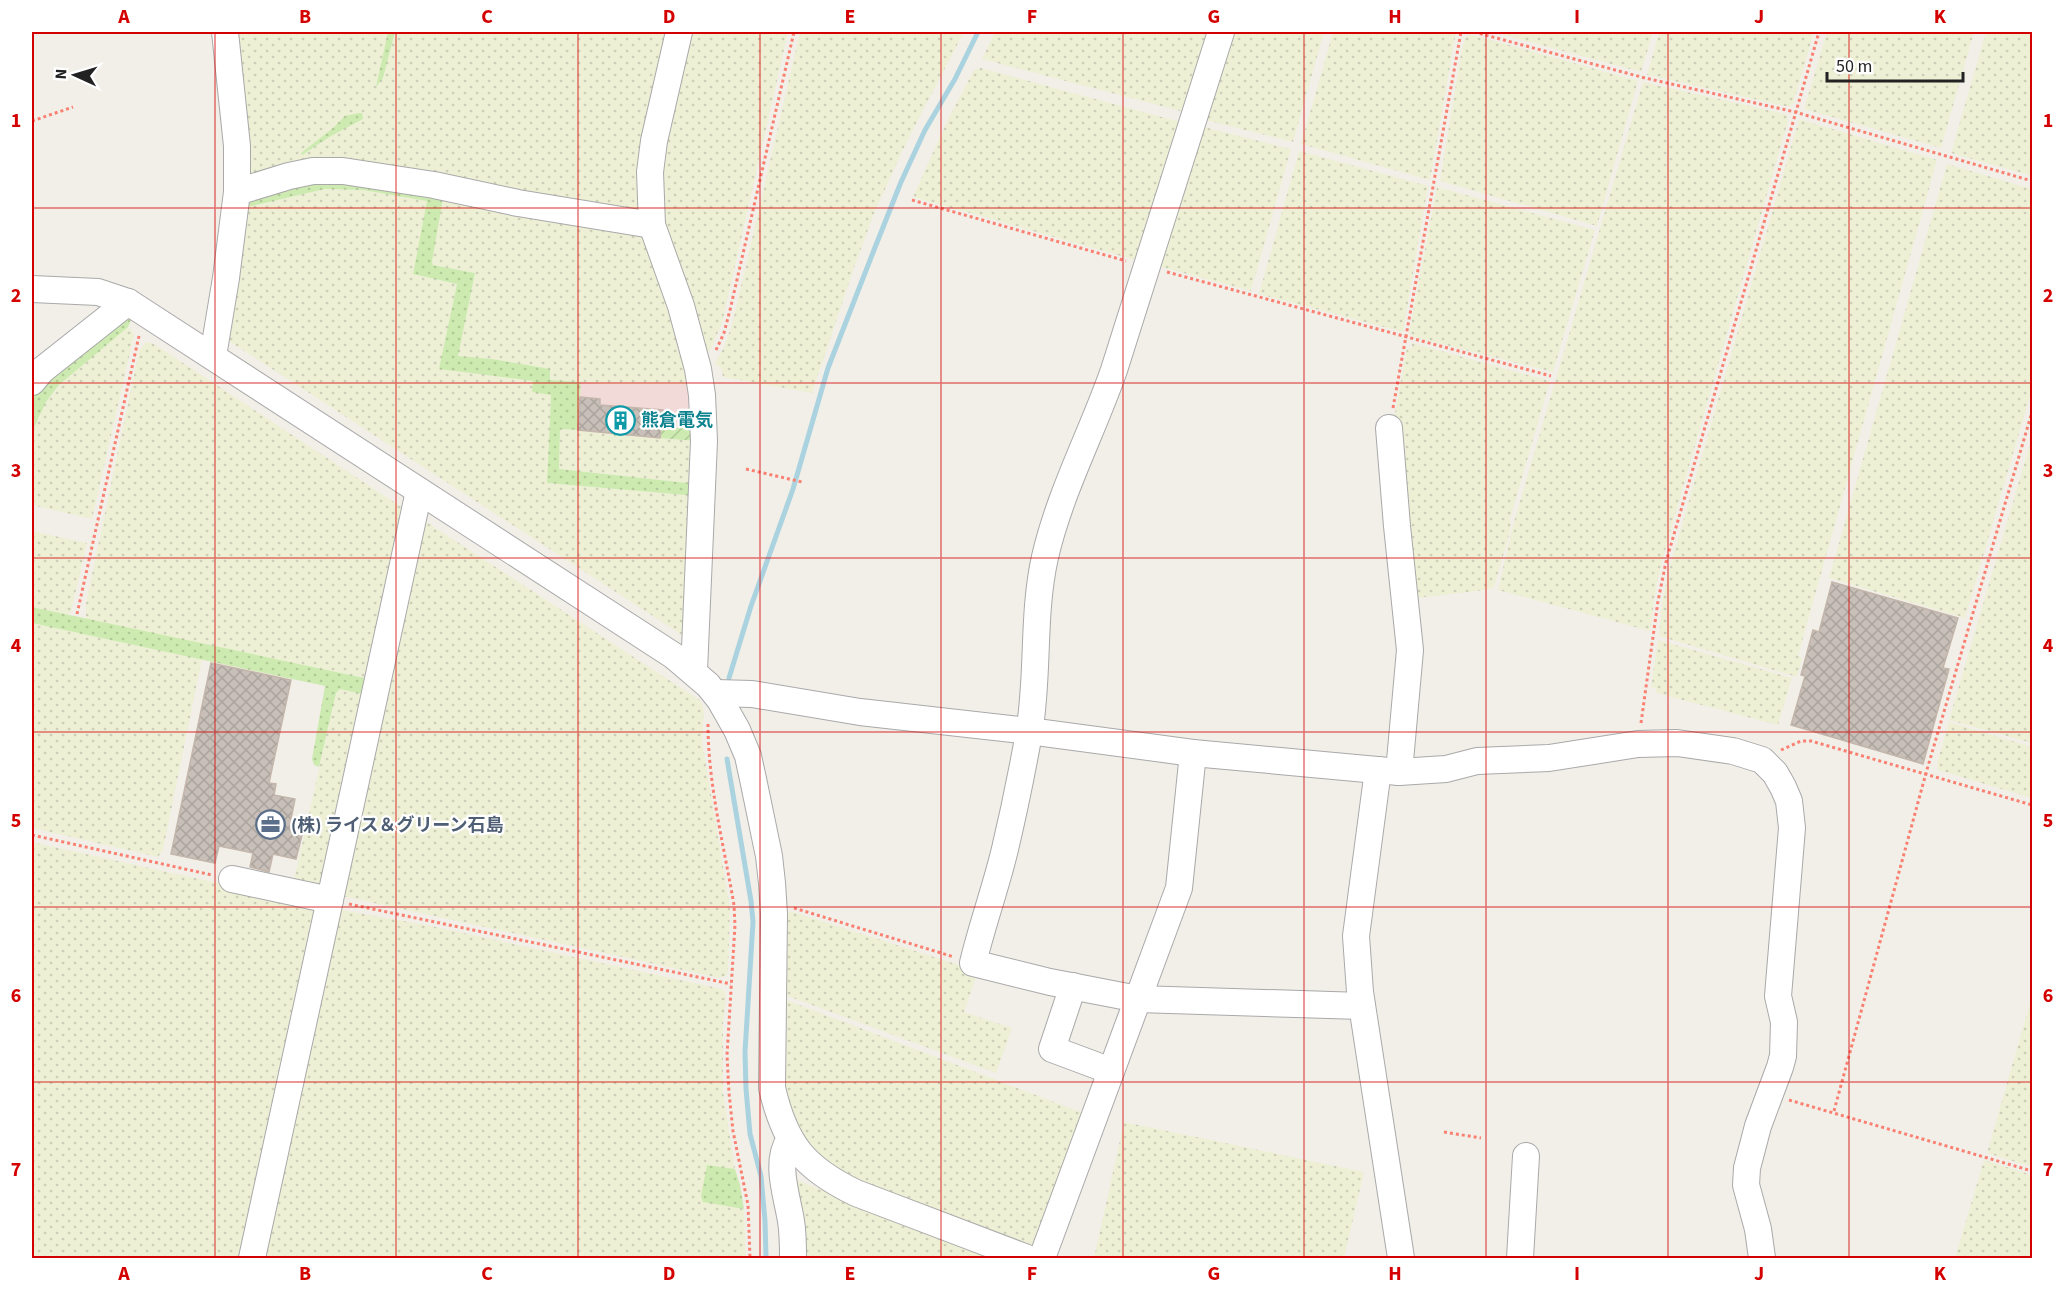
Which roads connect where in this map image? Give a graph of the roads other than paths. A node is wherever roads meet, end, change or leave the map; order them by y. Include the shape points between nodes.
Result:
1 (225, 32) edge
2 (679, 32) edge
3 (1221, 32) edge
4 (237, 192) junction
5 (652, 225) junction
6 (32, 289) edge
7 (128, 302) junction
8 (213, 356) junction
9 (32, 382) edge
10 (1389, 428) road end
11 (419, 491) junction
12 (694, 671) junction
13 (712, 705) junction
14 (1029, 731) junction
15 (1193, 753) junction
16 (1388, 771) junction
17 (232, 879) road end
18 (330, 900) junction
19 (1073, 986) junction
20 (1138, 999) junction
21 (1362, 1006) junction
22 (1111, 1071) junction
23 (790, 1139) junction
24 (1526, 1156) dead end
25 (252, 1258) edge
26 (793, 1258) edge
27 (1027, 1258) edge
28 (1042, 1258) edge
29 (1401, 1258) edge
30 (1520, 1258) edge
31 (1762, 1258) edge

1 - 4 street via 237,146
2 - 5 street via 654,141 650,172
3 - 14 street via 1114,370 1062,502 1045,557
4 - 5 street via 313,171 343,171
4 - 8 street
5 - 12 street via 698,369 705,427
6 - 7 street via 98,292
7 - 8 street
7 - 9 street
8 - 11 street
10 - 16 street via 1410,650
11 - 12 street
11 - 18 street
12 - 13 street
13 - 14 street via 752,694 860,712
13 - 23 street via 737,730 748,756 769,856 773,901 772,1088
14 - 15 street
14 - 19 street via 1005,848 973,963
15 - 16 street
15 - 20 street via 1179,888
16 - 21 street via 1356,936
16 - 31 street via 1446,769 1477,761 1549,758 1638,744 1677,743 1733,751 1762,760 1775,773 1789,801 1792,828 1778,996 1784,1022 1783,1056 1751,1149 1746,1185
17 - 18 street
18 - 25 street
19 - 20 street
19 - 22 street via 1052,1049
20 - 21 street
20 - 22 street
21 - 29 street
22 - 28 street
23 - 26 street via 782,1156 782,1170
23 - 27 street via 820,1174 846,1188
24 - 30 street

